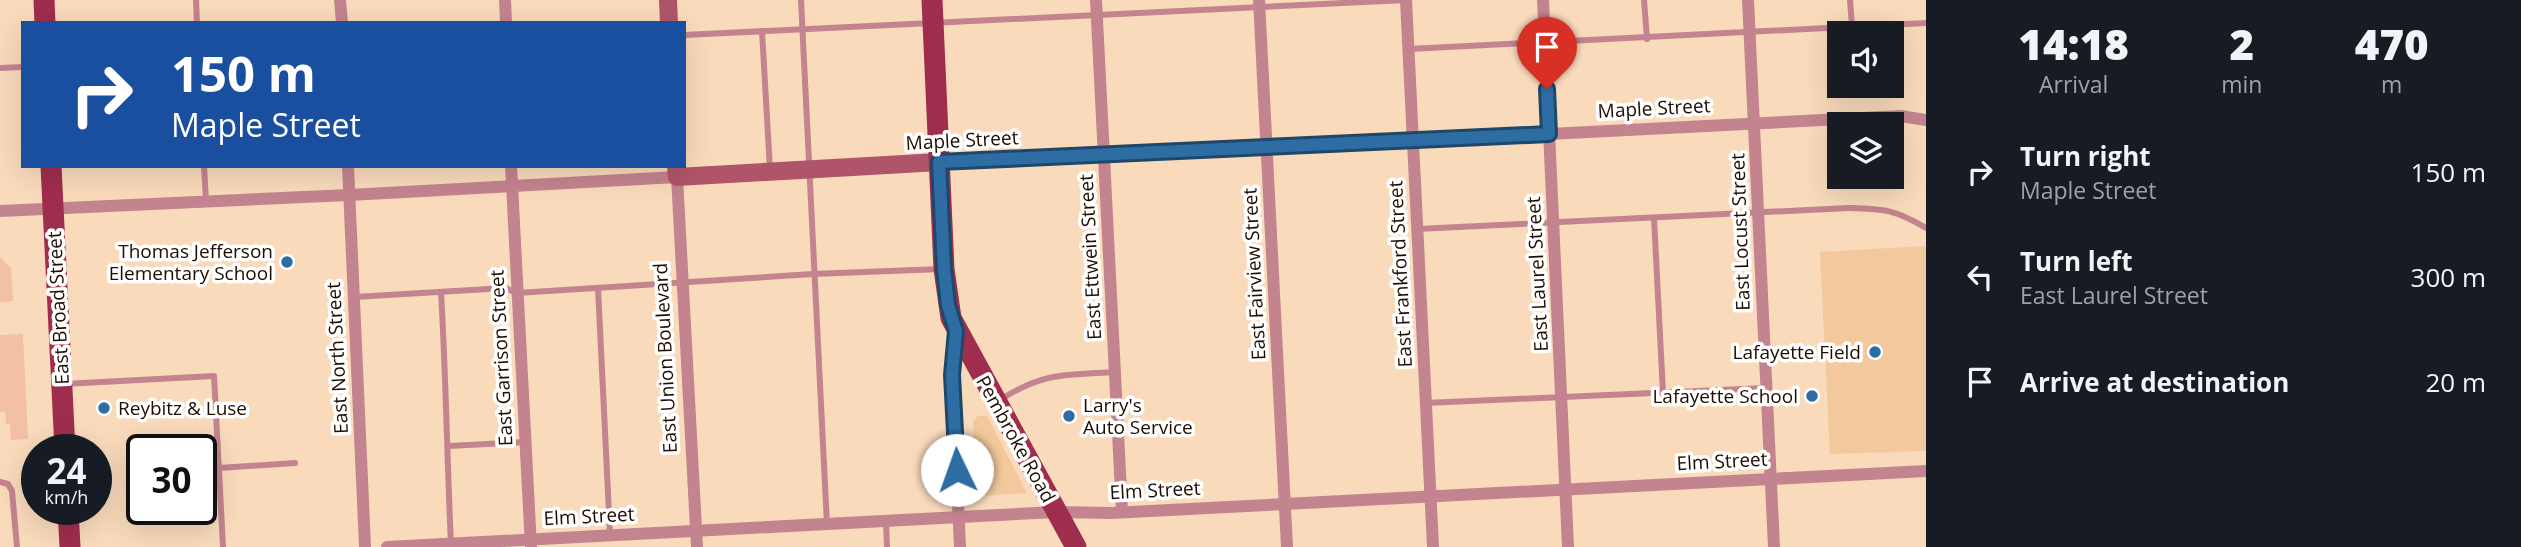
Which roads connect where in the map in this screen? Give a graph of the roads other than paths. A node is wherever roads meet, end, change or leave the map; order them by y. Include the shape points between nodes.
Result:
1 (44, 0) edge
2 (196, 0) edge
3 (340, 0) edge
4 (505, 0) edge
5 (668, 0) edge
6 (802, 0) edge
7 (932, 0) edge
8 (1096, 0) edge
9 (1406, 0) edge
10 (1543, 0) edge
11 (1644, 0) edge
12 (1748, 0) edge
13 (1850, 0) edge
14 (1259, 3) edge
15 (1096, 15) junction
16 (45, 21) edge
17 (197, 21) edge
18 (342, 21) edge
19 (506, 21) edge
20 (669, 21) edge
21 (1852, 21) edge
22 (933, 23) junction
23 (1926, 23) edge
24 (1904, 24) edge
25 (1827, 28) edge
26 (803, 29) junction
27 (762, 31) junction
28 (1750, 33) junction
29 (686, 35) edge
30 (1647, 39) junction
31 (1545, 43) junction
32 (1409, 49) junction
33 (21, 67) edge
34 (0, 68) edge
35 (1926, 120) edge
36 (1755, 124) junction
37 (1549, 134) junction
38 (1414, 141) junction
39 (1267, 148) junction
40 (1104, 155) junction
41 (939, 162) junction
42 (51, 168) edge
43 (204, 168) edge
44 (348, 168) edge
45 (511, 168) edge
46 (809, 170) junction
47 (676, 172) edge
48 (770, 172) junction
49 (512, 184) junction
50 (349, 195) junction
51 (206, 201) junction
52 (53, 208) junction
53 (0, 211) edge
54 (1759, 212) junction
55 (1654, 218) junction
56 (1554, 223) junction
57 (1926, 228) edge
58 (1417, 229) junction
59 (944, 269) junction
60 (813, 274) junction
61 (682, 282) junction
62 (598, 288) junction
63 (441, 292) junction
64 (517, 293) junction
65 (353, 297) junction
66 (956, 331) junction
67 (1115, 372) junction
68 (62, 384) junction
69 (1765, 388) junction
70 (1663, 393) junction
71 (1562, 397) junction
72 (996, 403) junction
73 (1426, 403) junction
74 (64, 434) edge
75 (525, 442) junction
76 (449, 446) junction
77 (295, 463) dead end
78 (219, 468) junction
79 (1926, 471) edge
80 (1769, 478) junction
81 (0, 482) edge
82 (1566, 488) junction
83 (1430, 495) junction
84 (1285, 502) junction
85 (1056, 512) junction
86 (1122, 512) junction
87 (959, 517) junction
88 (886, 522) junction
89 (827, 524) junction
90 (69, 525) edge
91 (696, 529) junction
92 (610, 534) junction
93 (530, 543) edge
94 (451, 544) junction
95 (17, 547) edge
96 (70, 547) edge
97 (223, 547) edge
98 (365, 547) edge
99 (387, 547) edge
100 (697, 547) edge
101 (887, 547) edge
102 (960, 547) edge
103 (1076, 547) edge
104 (1287, 547) edge
105 (1433, 547) edge
106 (1568, 547) edge
107 (1774, 547) edge

1 - 16 main road
2 - 17 lane
3 - 18 street
4 - 19 street
5 - 20 street
6 - 26 lane
7 - 22 main road, Pembroke Road
8 - 15 street, East Ettwein Street
9 - 14 lane
9 - 32 street, East Frankford Street
10 - 31 street, East Laurel Street
11 - 30 lane
12 - 28 street, East Locust Street
13 - 21 lane
14 - 15 lane
14 - 39 street, East Fairview Street
15 - 22 lane
15 - 40 street, East Ettwein Street
22 - 26 lane
22 - 41 main road, Pembroke Road
23 - 24 lane
25 - 28 lane
26 - 27 lane
26 - 46 lane
27 - 29 lane
27 - 48 lane
28 - 30 lane
28 - 36 street, East Locust Street
30 - 31 lane
31 - 32 lane
31 - 37 street, East Laurel Street
32 - 38 street, East Frankford Street
33 - 34 lane
35 - 36 street, Maple Street via 1900,116
36 - 37 street, Maple Street
36 - 54 street, East Locust Street
37 - 38 street, Maple Street
37 - 56 street, East Laurel Street
38 - 39 street, Maple Street
38 - 58 street, East Frankford Street
39 - 40 street, Maple Street
39 - 84 street, East Fairview Street
40 - 41 street, Maple Street
40 - 67 street, East Ettwein Street
41 - 46 street, Maple Street
41 - 59 main road, Pembroke Road
42 - 52 main road, East Broad Street
43 - 51 lane
44 - 50 street, East North Street
45 - 49 street, East Garrison Street
46 - 48 street, Maple Street
46 - 60 lane
47 - 48 street, Maple Street
47 - 49 street, Maple Street
47 - 61 street, East Union Boulevard
49 - 50 street, Maple Street
49 - 64 street, East Garrison Street
50 - 51 street, Maple Street
50 - 65 street, East North Street
51 - 52 street, Maple Street
52 - 53 street, Maple Street
52 - 68 main road, East Broad Street
54 - 55 lane
54 - 57 lane via 1887,209
54 - 69 street, East Locust Street
55 - 56 lane
55 - 70 lane
56 - 58 lane
56 - 71 street, East Laurel Street
58 - 73 street, East Frankford Street
59 - 60 lane
59 - 66 main road, Pembroke Road
60 - 61 lane
60 - 89 lane
61 - 62 lane
61 - 91 street, East Union Boulevard
62 - 64 lane
62 - 92 lane
63 - 64 lane via 505,288
63 - 65 lane
63 - 76 lane
64 - 75 street, East Garrison Street
65 - 98 street, East North Street
66 - 72 main road, Pembroke Road
66 - 87 street via 952,375
67 - 72 lane via 1051,376
67 - 86 street, East Ettwein Street
68 - 74 main road, East Broad Street
68 - 78 lane via 214,376
69 - 70 lane
69 - 80 street, East Locust Street
70 - 71 lane
71 - 73 lane
71 - 82 street, East Laurel Street
72 - 85 main road, Pembroke Road
73 - 83 street, East Frankford Street
75 - 76 lane
75 - 93 street, East Garrison Street
76 - 94 lane
77 - 78 lane
78 - 97 lane
79 - 80 street, Elm Street
80 - 82 street, Elm Street
80 - 107 street, East Locust Street
81 - 95 lane via 12,491
82 - 83 street, Elm Street
82 - 106 street, East Laurel Street
83 - 84 street, Elm Street
83 - 105 street, East Frankford Street
84 - 86 street, Elm Street
84 - 104 street, East Fairview Street
85 - 86 street, Elm Street
85 - 87 street, Elm Street
85 - 103 main road, Pembroke Road
87 - 88 street, Elm Street
87 - 102 street
88 - 89 street, Elm Street
88 - 101 lane
89 - 91 street, Elm Street
90 - 96 main road
91 - 92 street, Elm Street
91 - 100 street, East Union Boulevard
92 - 93 street, Elm Street
93 - 94 street, Elm Street
94 - 99 street, Elm Street

